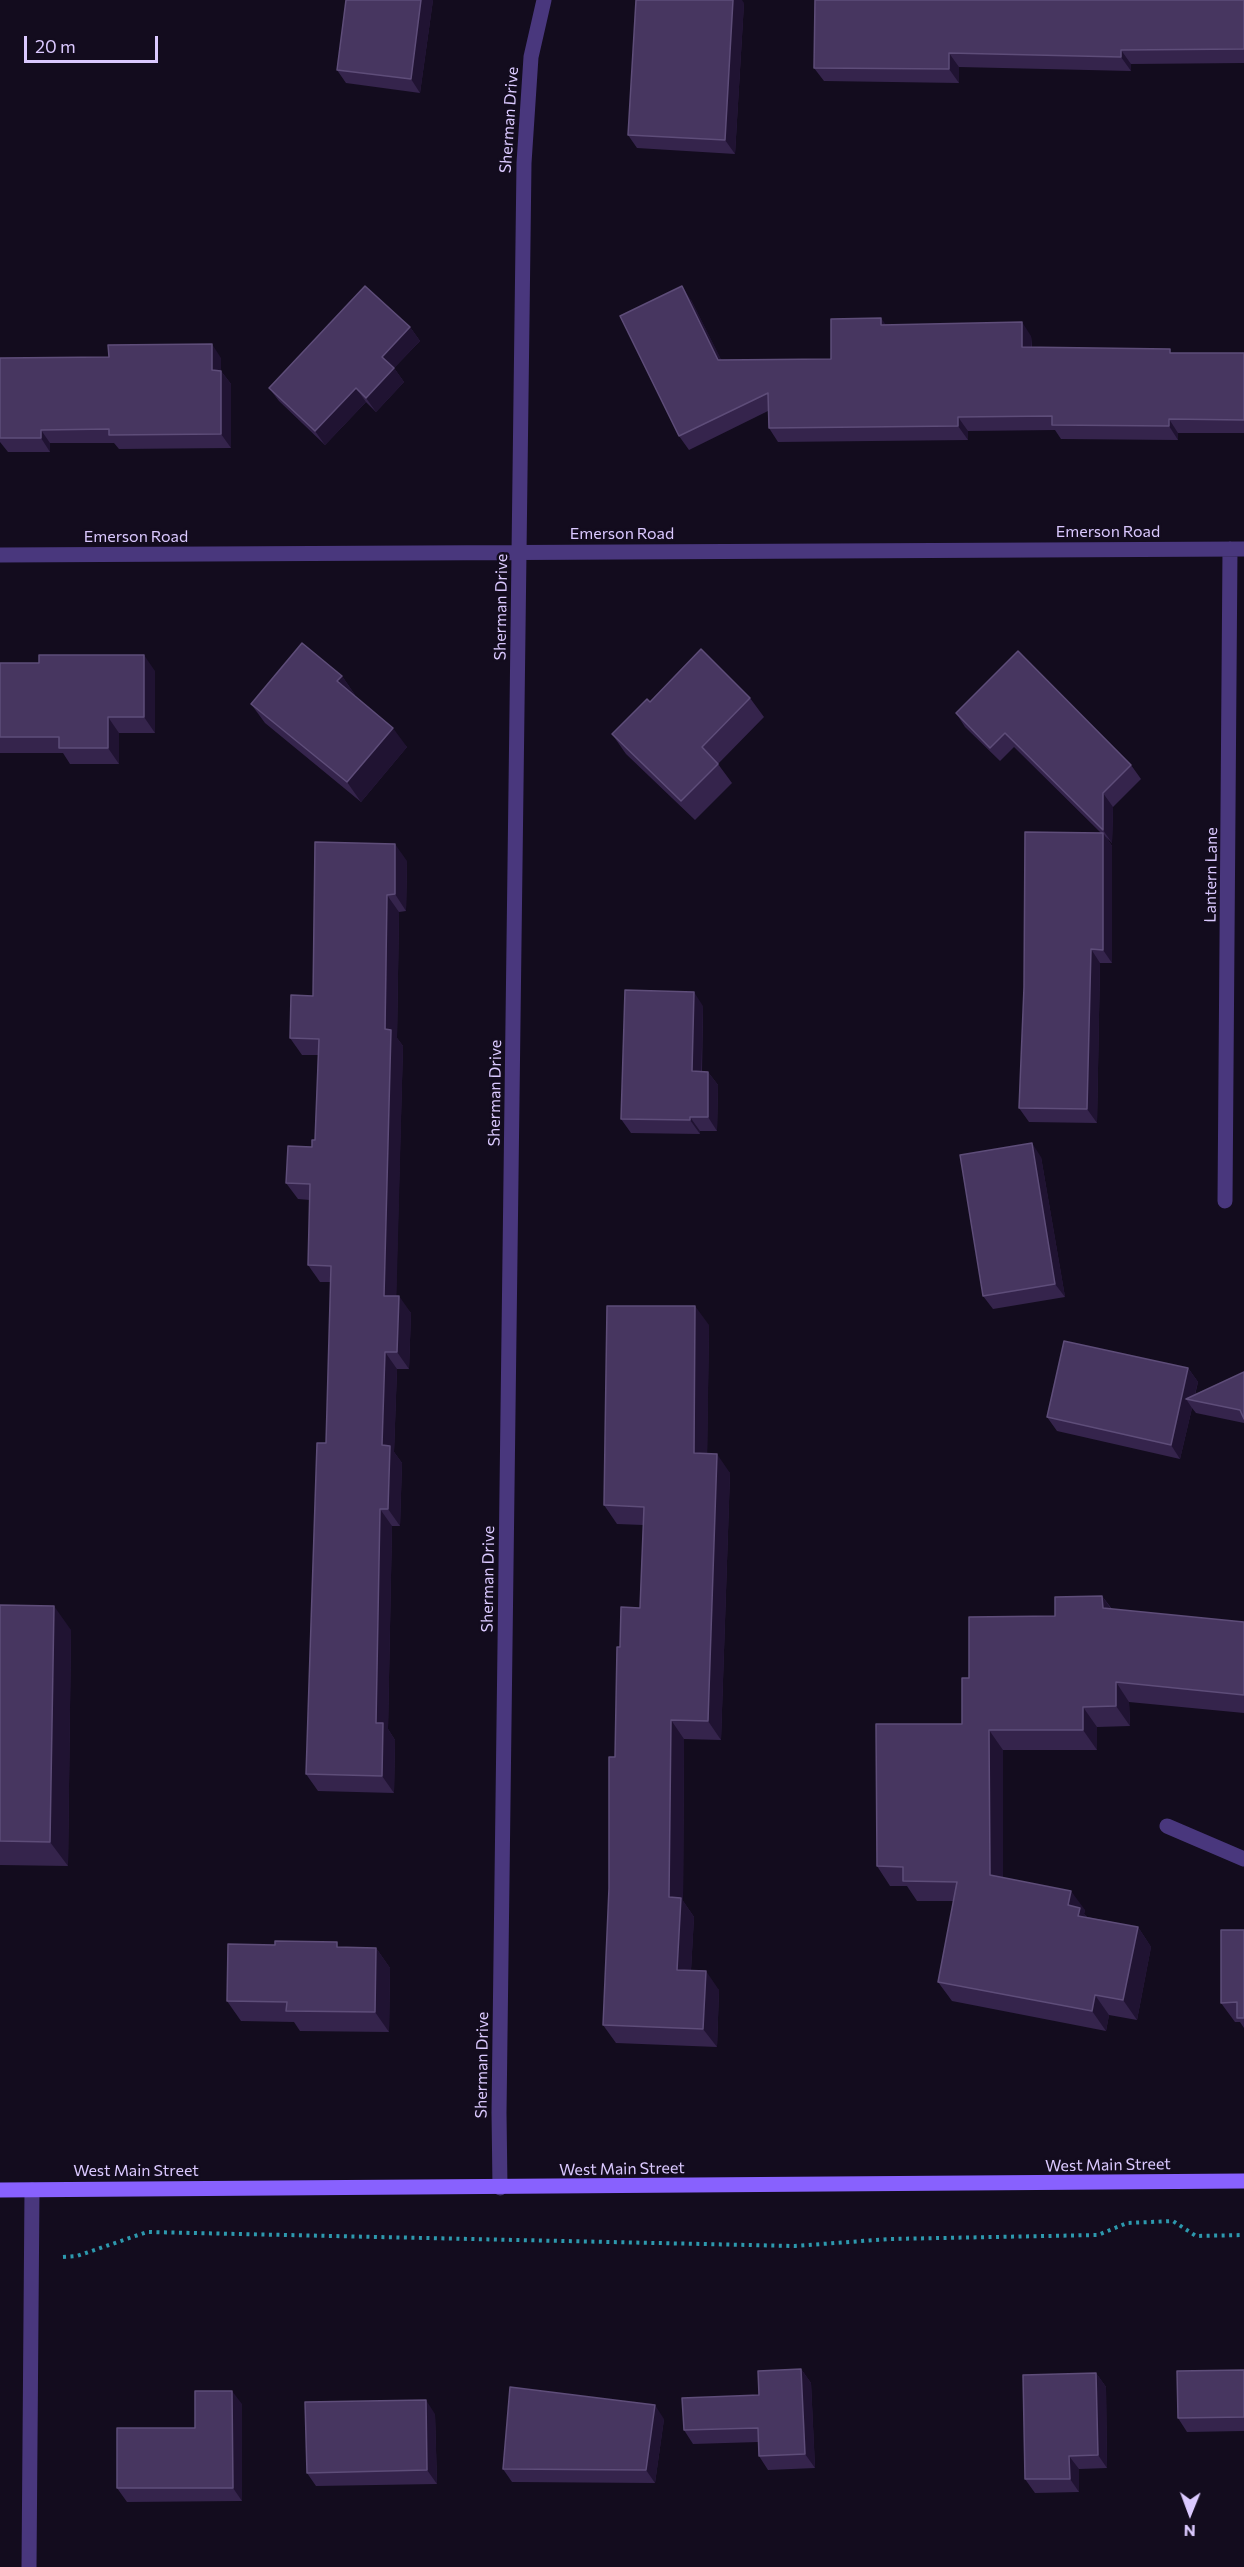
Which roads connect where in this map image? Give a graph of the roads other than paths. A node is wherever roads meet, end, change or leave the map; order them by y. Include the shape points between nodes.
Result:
1 (544, 0) edge
2 (1237, 549) edge
3 (520, 552) junction
4 (0, 555) edge
5 (1225, 1201) dead end
6 (1167, 1826) dead end
7 (1244, 1859) edge
8 (1244, 2181) edge
9 (500, 2188) junction
10 (0, 2190) edge
11 (32, 2190) junction
12 (28, 2567) edge

1 - 3 street, Sherman Drive via 531,57 524,163
2 - 3 street, Emerson Road
2 - 5 street, Lantern Lane
3 - 4 street, Emerson Road
3 - 9 street, Sherman Drive
6 - 7 street
8 - 9 main road, West Main Street
9 - 11 main road, West Main Street
10 - 11 main road, West Main Street
11 - 12 street

